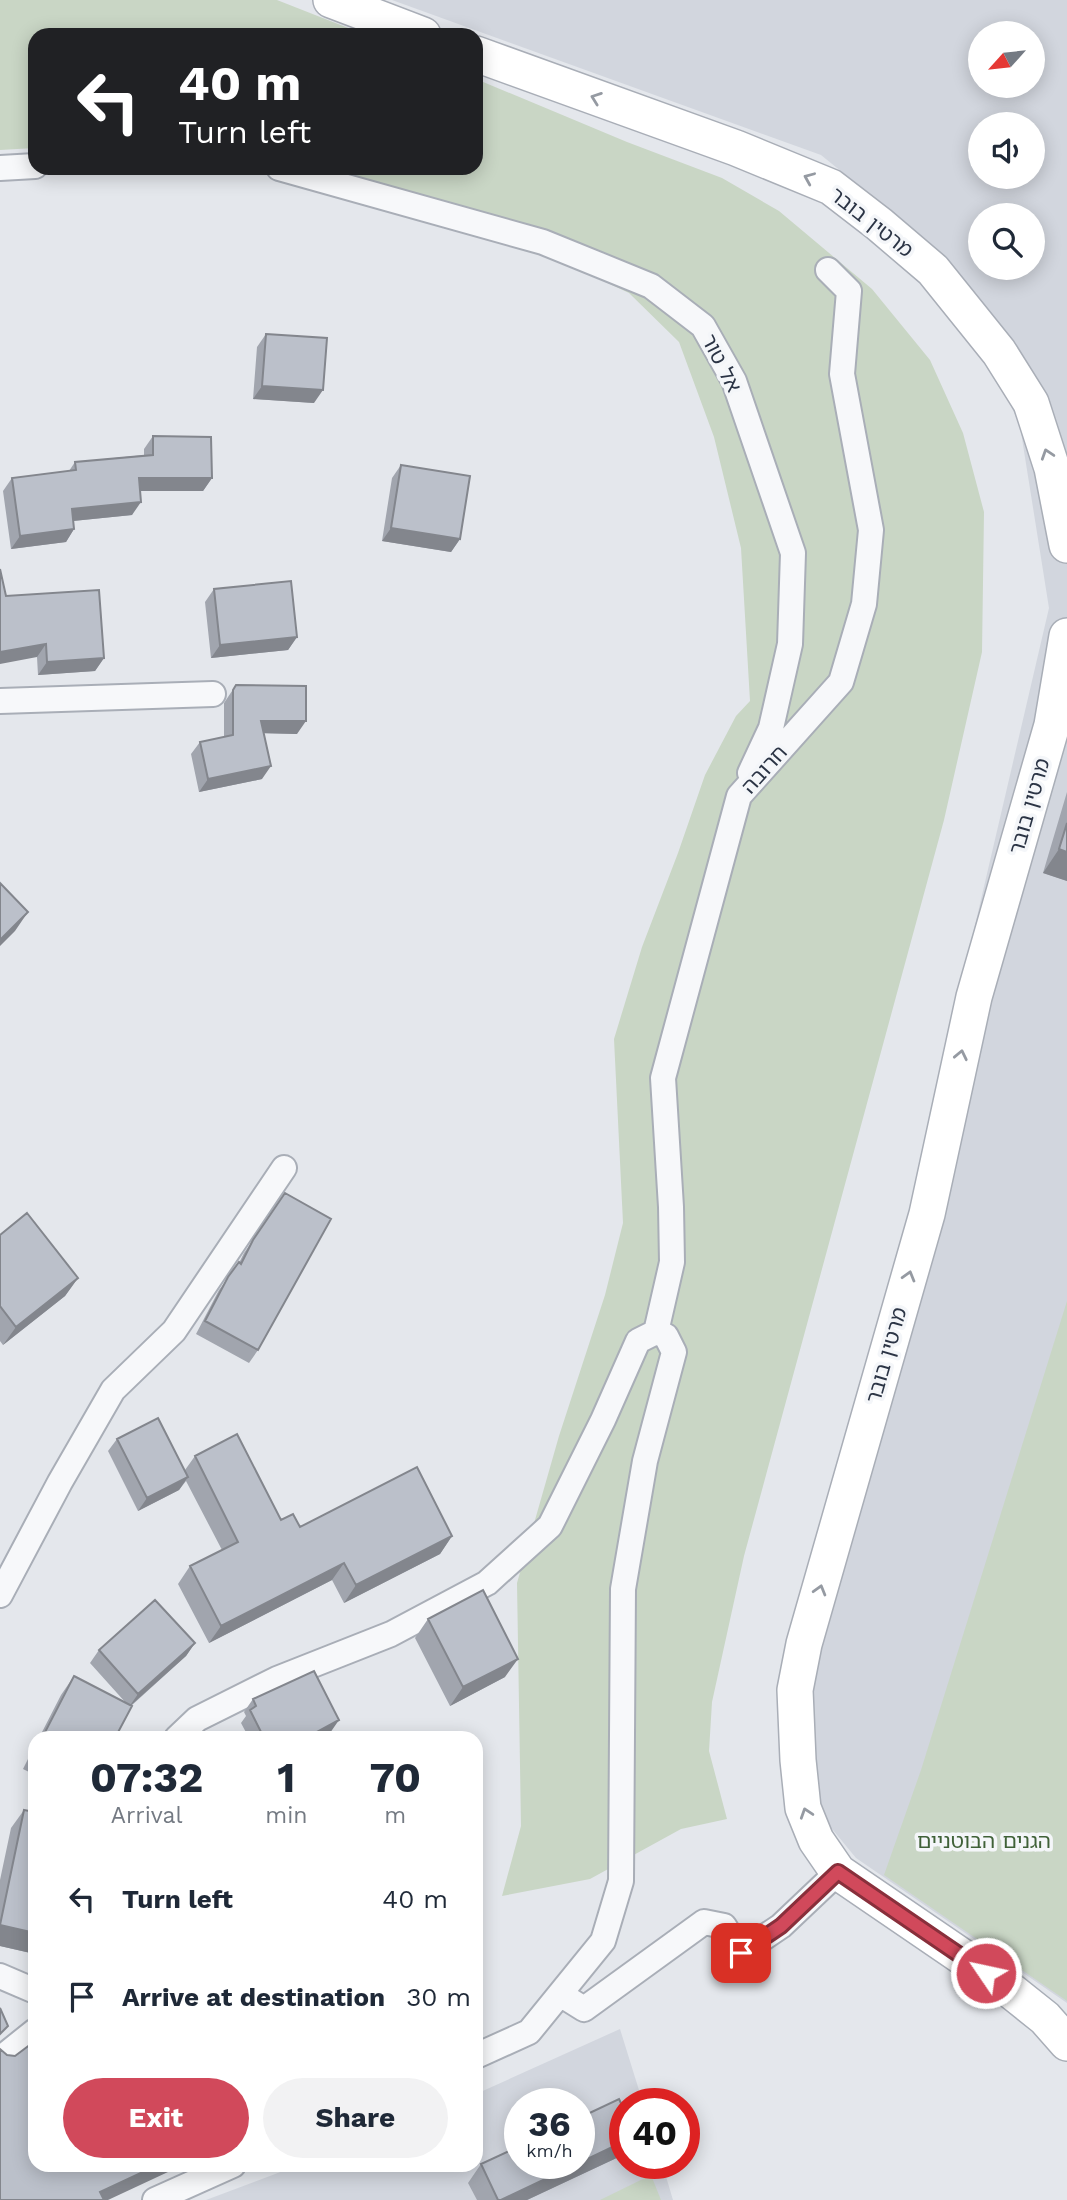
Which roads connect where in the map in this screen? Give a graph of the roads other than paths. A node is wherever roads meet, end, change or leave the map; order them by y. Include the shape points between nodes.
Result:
1 (331, 0) edge
2 (405, 28) edge
3 (483, 57) edge
4 (28, 166) edge
5 (0, 168) edge
6 (304, 175) edge
7 (828, 270) dead end
8 (1067, 545) edge
9 (1067, 636) edge
10 (213, 694) dead end
11 (0, 701) edge
12 (739, 796) junction
13 (284, 1168) dead end
14 (656, 1332) junction
15 (0, 1595) edge
16 (184, 1731) edge
17 (838, 1872) junction
18 (0, 1976) edge
19 (1005, 1986) junction
20 (28, 1989) edge
21 (560, 1994) junction
22 (1067, 2020) edge
23 (28, 2037) edge
24 (1067, 2043) edge
25 (483, 2053) edge
26 (0, 2059) edge
27 (217, 2172) edge
28 (155, 2200) edge

1 - 2 street
8 -> 3 street, מרטין בובר via 1052,468 1031,402 999,352 933,270 879,224 831,187
4 - 5 street
6 - 12 street, אל טור via 543,242 651,286 703,326 734,381 793,553 790,644 771,728
7 - 12 street, חרובה via 849,292 842,374 872,530 864,604 841,682
17 -> 9 street, מרטין בובר via 816,1840 803,1808 795,1690 808,1630 927,1214 974,997 1052,725
10 - 11 street
12 - 14 street, חרובה via 663,1078 672,1262
13 - 15 street via 174,1331 113,1390
14 - 16 street via 638,1341 550,1526 487,1583 391,1634 277,1679 197,1719
14 - 21 street via 666,1336 674,1352 645,1461 623,1590 621,1881 603,1941
17 - 19 street, מרטין בובר
17 - 21 street via 781,1926 741,1953 724,1926 704,1922 584,2009
18 - 20 street
19 - 22 street, מרטין בובר
19 - 24 street, מרטין בובר via 1045,2018
21 - 25 street via 529,2032
23 - 26 street
27 - 28 street

